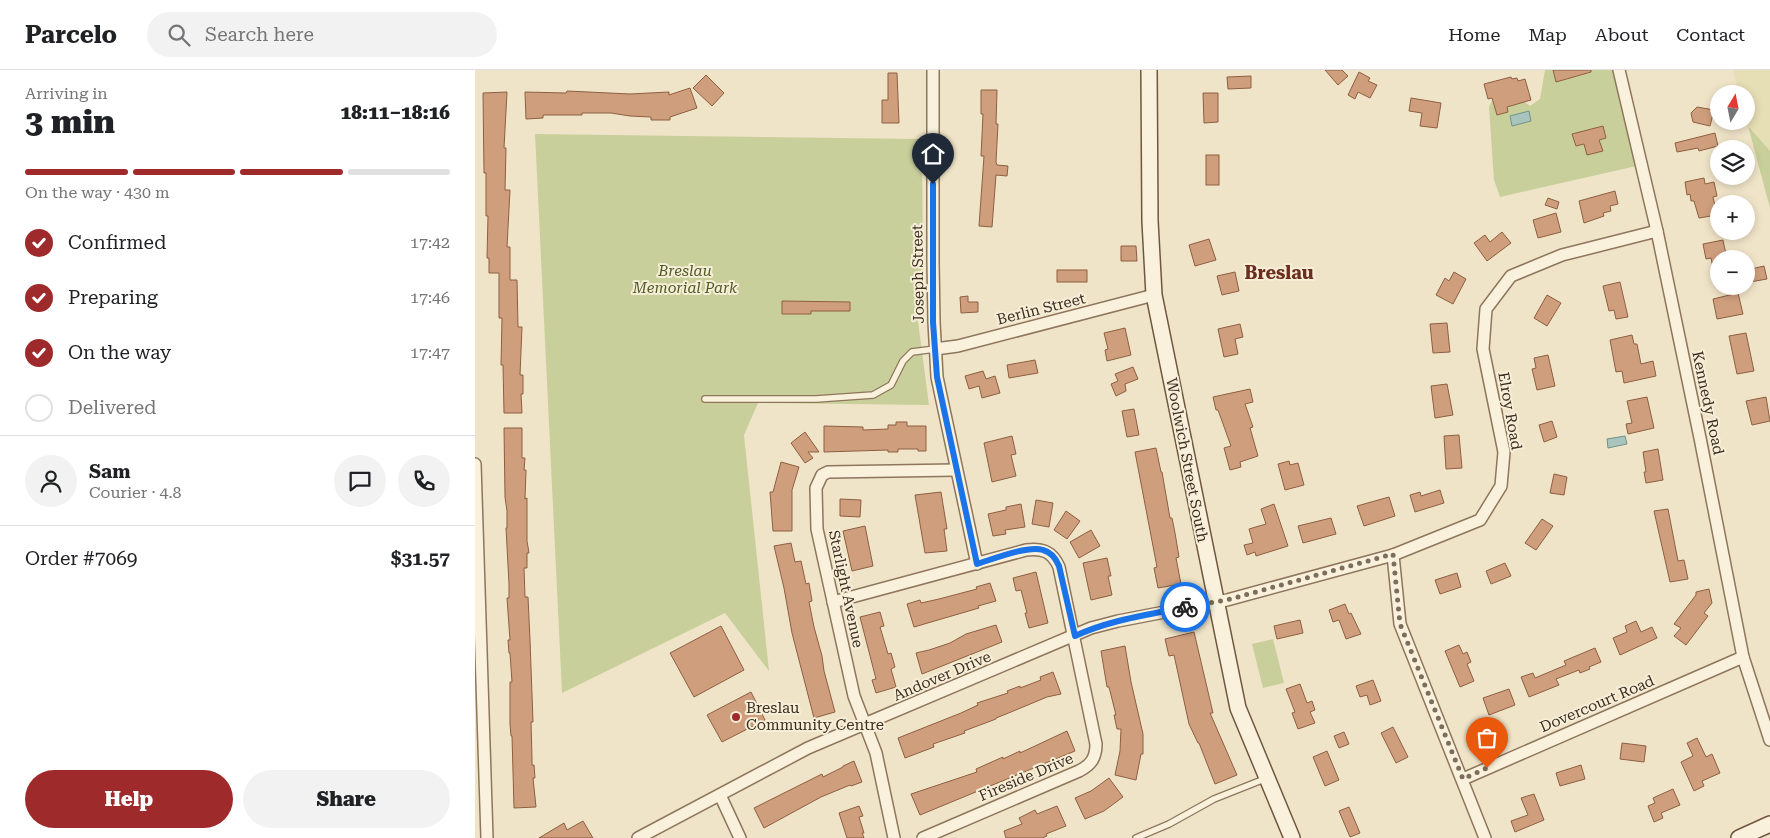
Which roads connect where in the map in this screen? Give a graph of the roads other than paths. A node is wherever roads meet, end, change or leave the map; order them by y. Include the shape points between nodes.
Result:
1 (933, 70) edge
2 (1149, 70) edge
3 (1619, 70) edge
4 (1657, 231) junction
5 (1154, 295) junction
6 (935, 349) junction
7 (705, 399) dead end
8 (475, 464) edge
9 (956, 470) junction
10 (1393, 554) junction
11 (977, 564) junction
12 (477, 574) edge
13 (1217, 601) junction
14 (833, 602) junction
15 (1075, 636) junction
16 (1743, 657) junction
17 (865, 725) junction
18 (1770, 740) edge
19 (1267, 778) junction
20 (1463, 779) junction
21 (720, 795) junction
22 (1770, 824) edge
23 (487, 838) edge
24 (638, 838) edge
25 (740, 838) edge
26 (894, 838) edge
27 (923, 838) edge
28 (1136, 838) edge
29 (1292, 838) edge
30 (1485, 838) edge
31 (1739, 838) edge

1 - 6 street, Joseph Street
2 - 5 street, Woolwich Street South
3 - 4 street, Kennedy Road
4 - 10 street, Elroy Road via 1562,255 1511,276 1485,309 1483,349 1505,452 1501,486 1480,520
4 - 16 street, Kennedy Road
5 - 6 street, Berlin Street via 958,346
5 - 13 street, Woolwich Street South
6 - 7 lane via 912,352 903,361 891,385 873,395 816,399
6 - 9 street, Joseph Street via 937,377
8 - 12 street
9 - 11 street, Joseph Street
9 - 14 street, Starlight Avenue via 828,472 822,475 816,488 817,529
10 - 13 street, Elroy Road
10 - 20 street via 1400,624
11 - 14 street, Fireside Drive
11 - 15 street, Fireside Drive via 1026,550 1043,549 1050,553 1059,566
12 - 23 street
13 - 15 street, Andover Drive via 1118,621
13 - 19 street, Woolwich Street South via 1238,708
14 - 17 street, Starlight Avenue via 853,696
15 - 17 street, Andover Drive
15 - 27 street, Fireside Drive via 1096,744 1091,762 1079,771
16 - 18 street, Kennedy Road
16 - 20 street, Dovercourt Road
17 - 21 street, Andover Drive via 808,748
17 - 26 street, Starlight Avenue via 876,753
19 - 28 lane via 1214,799
19 - 29 street, Woolwich Street South
20 - 30 street
21 - 24 street, Andover Drive
21 - 25 street
22 - 31 street

